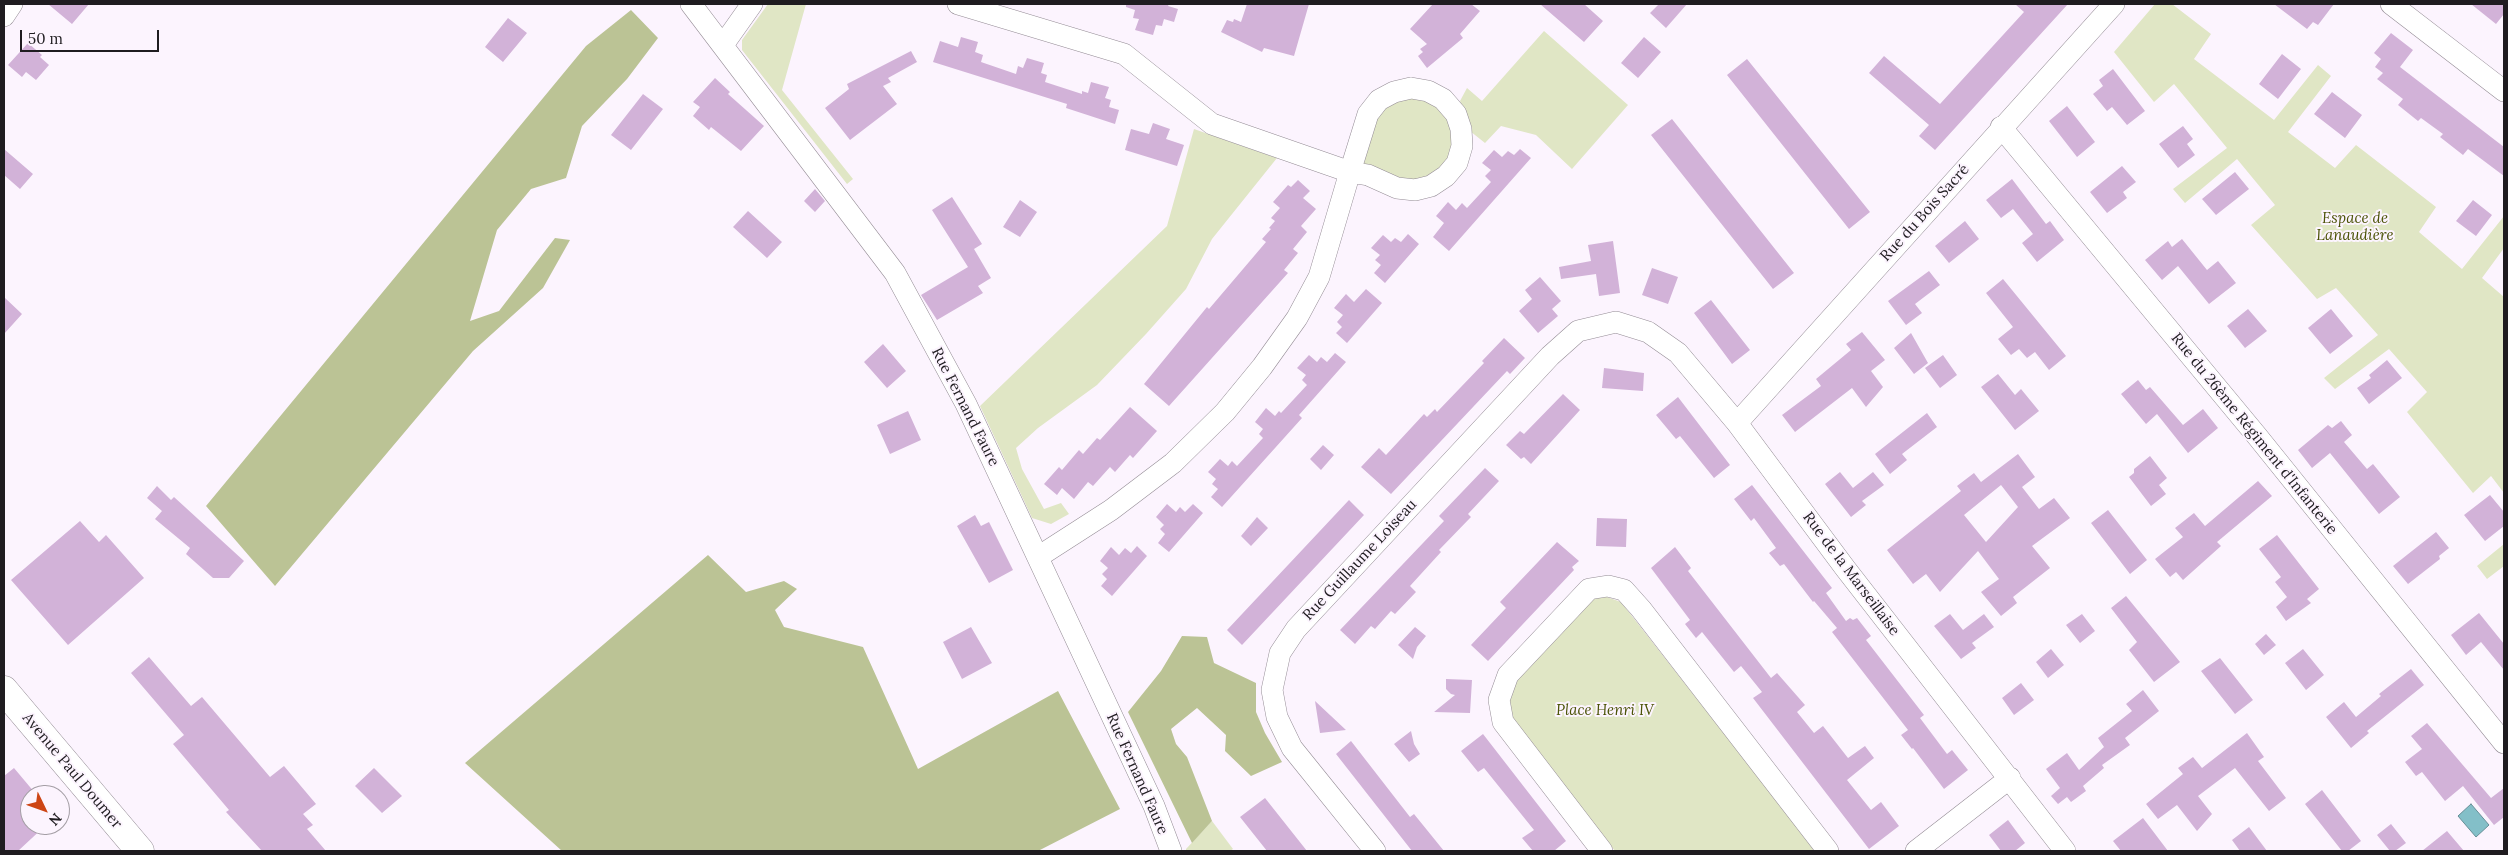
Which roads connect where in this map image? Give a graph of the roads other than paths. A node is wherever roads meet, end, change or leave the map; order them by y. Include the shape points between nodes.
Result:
1 (12, 4) edge
2 (691, 4) edge
3 (752, 4) edge
4 (958, 4) edge
5 (2114, 4) edge
6 (2391, 4) edge
7 (4, 16) edge
8 (723, 45) junction
9 (2504, 91) edge
10 (2002, 127) junction
11 (1350, 172) junction
12 (1616, 322) joint
13 (1737, 423) junction
14 (1038, 557) junction
15 (4, 690) edge
16 (2504, 743) edge
17 (2010, 778) junction
18 (140, 851) edge
19 (1171, 851) edge
20 (1375, 851) edge
21 (1602, 851) edge
22 (1828, 851) edge
23 (1916, 851) edge
24 (2065, 851) edge

1 - 7 street
2 - 8 street, Rue Fernand Faure
3 - 8 street
4 - 11 street via 1124,54 1212,124
5 - 10 street, Rue du Bois Sacré
6 - 9 street
8 - 14 street, Rue Fernand Faure via 895,274 966,404
10 - 13 street, Rue du Bois Sacré
10 - 16 street, Rue du 26ème Régiment d'Infanterie
11 - 11 street via 1368,175 1397,188 1415,190 1432,186 1456,163 1462,146 1456,114 1443,100 1428,91 1411,88 1379,100 1368,114
11 - 14 street via 1319,277 1297,318 1240,394 1173,463 1112,510
12 - 13 street, Rue de la Marseillaise via 1648,332 1678,353
12 - 20 street, Rue Guillaume Loiseau via 1578,331 1550,356 1296,629 1280,653 1272,690 1277,717 1292,748
13 - 17 street, Rue de la Marseillaise
14 - 19 street, Rue Fernand Faure via 1154,806
15 - 18 main road, Avenue Paul Doumer
17 - 23 street
17 - 24 street, Rue de la Marseillaise
21 - 22 street via 1503,722 1499,700 1508,674 1589,589 1608,586 1624,590 1641,609

